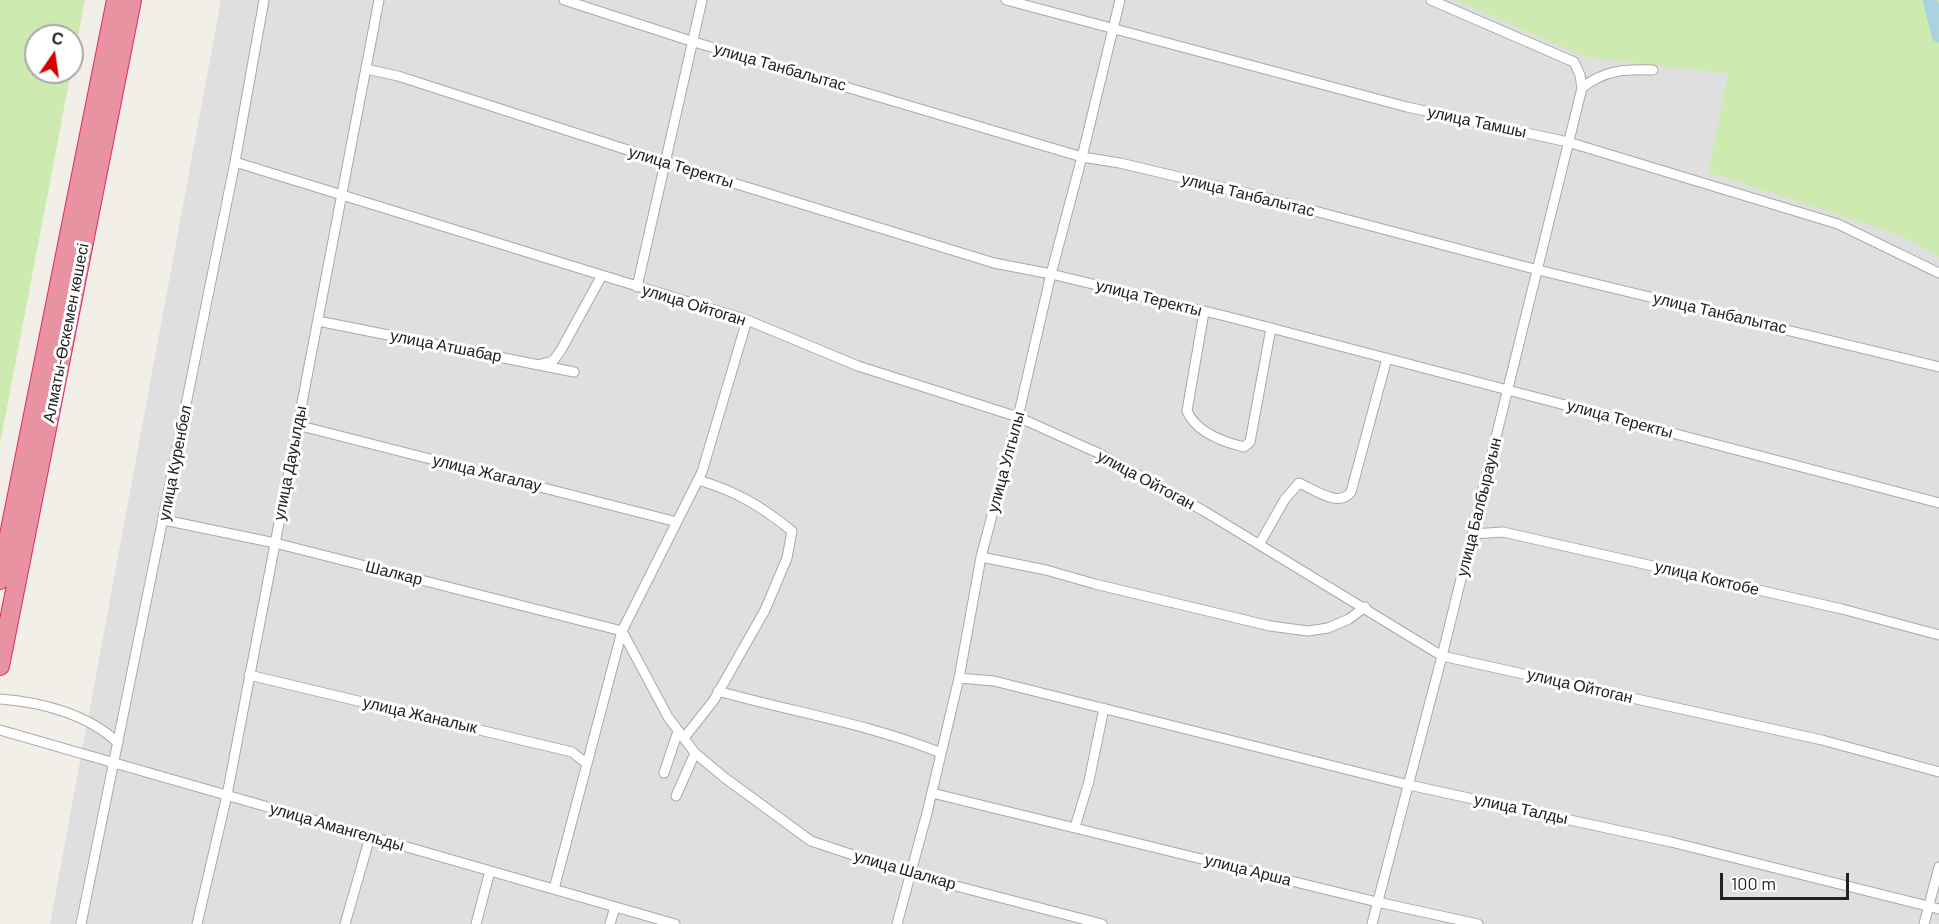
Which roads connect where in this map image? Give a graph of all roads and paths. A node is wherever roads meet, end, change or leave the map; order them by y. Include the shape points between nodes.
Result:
1 (116, 0) edge
2 (132, 0) edge
3 (264, 0) edge
4 (379, 0) edge
5 (564, 0) edge
6 (702, 0) edge
7 (1006, 0) edge
8 (1120, 0) edge
9 (1431, 0) edge
10 (1112, 30) junction
11 (116, 42) junction
12 (693, 42) junction
13 (366, 69) junction
14 (1653, 70) dead end
15 (1582, 88) junction
16 (1568, 141) junction
17 (1082, 157) junction
18 (235, 162) junction
19 (665, 162) junction
20 (341, 195) junction
21 (1538, 270) junction
22 (1939, 273) edge
23 (1051, 274) junction
24 (601, 277) junction
25 (637, 288) junction
26 (1204, 312) junction
27 (747, 320) junction
28 (318, 321) junction
29 (1271, 328) junction
30 (1387, 358) junction
31 (539, 365) junction
32 (1939, 366) edge
33 (574, 372) dead end
34 (1509, 390) junction
35 (1018, 417) junction
36 (297, 425) junction
37 (698, 480) junction
38 (1939, 503) edge
39 (164, 520) junction
40 (677, 522) junction
41 (1472, 534) junction
42 (275, 543) junction
43 (1260, 543) junction
44 (981, 557) junction
45 (0, 580) edge
46 (1365, 607) junction
47 (622, 631) junction
48 (1939, 635) edge
49 (1442, 656) junction
50 (0, 666) edge
51 (249, 675) junction
52 (958, 678) junction
53 (718, 692) junction
54 (0, 699) edge
55 (1104, 708) junction
56 (0, 730) edge
57 (681, 734) junction
58 (118, 743) junction
59 (694, 753) junction
60 (941, 753) junction
61 (114, 762) junction
62 (587, 764) junction
63 (1939, 772) edge
64 (664, 773) dead end
65 (1409, 785) junction
66 (932, 793) junction
67 (227, 795) junction
68 (676, 796) dead end
69 (1074, 827) junction
70 (370, 837) junction
71 (1939, 867) edge
72 (490, 871) junction
73 (910, 874) junction
74 (554, 889) junction
75 (1377, 902) junction
76 (615, 907) junction
77 (1928, 907) junction
78 (1939, 909) edge
79 (81, 924) edge
80 (197, 924) edge
81 (345, 924) edge
82 (476, 924) edge
83 (610, 924) edge
84 (675, 924) edge
85 (897, 924) edge
86 (1102, 924) edge
87 (1372, 924) edge
88 (1478, 924) edge
89 (1924, 924) edge

1 - 11 highway, Алматы-Өскемен көшесі
2 - 11 highway, Алматы-Өскемен көшесі
3 - 18 street, улица Куренбел
4 - 13 street, улица Дауылды
5 - 12 street, улица Танбалытас
6 - 12 street
7 - 10 street, улица Тамшы
8 - 10 street, улица Улгылы
9 - 15 street via 1574,62
10 - 16 street, улица Тамшы via 1407,107
10 - 17 street, улица Улгылы
11 - 45 highway, Алматы-Өскемен көшесі
11 - 50 highway, Алматы-Өскемен көшесі
12 - 17 street, улица Танбалытас
12 - 19 street
13 - 19 street, улица Теректы via 430,85
13 - 20 street, улица Дауылды
14 - 15 street via 1610,72
15 - 16 street, улица Балбырауын
16 - 21 street, улица Балбырауын
16 - 22 street, улица Тамшы via 1838,224
17 - 21 street, улица Танбалытас via 1254,195
17 - 23 street, улица Улгылы
18 - 20 street, улица Ойтоган
18 - 39 street, улица Куренбел
19 - 23 street, улица Теректы via 994,263
19 - 25 street
20 - 24 street, улица Ойтоган
20 - 28 street, улица Дауылды
21 - 32 street, улица Танбалытас
21 - 34 street, улица Балбырауын
23 - 26 street, улица Теректы
23 - 35 street, улица Улгылы
24 - 25 street, улица Ойтоган
24 - 31 street via 557,356
25 - 27 street, улица Ойтоган
26 - 29 street, улица Теректы
26 - 29 street via 1188,411 1192,423 1235,445 1244,447 1250,442
27 - 35 street, улица Ойтоган via 858,366
27 - 37 street
28 - 31 street, улица Атшабар
28 - 36 street, улица Дауылды
29 - 30 street, улица Теректы
30 - 34 street, улица Теректы
30 - 43 street via 1351,492 1338,500 1299,483 1285,499
31 - 33 street, улица Атшабар
34 - 38 street, улица Теректы
34 - 41 street, улица Балбырауын
35 - 43 street, улица Ойтоган via 1098,453
35 - 44 street, улица Улгылы
36 - 40 street, улица Жагалау
36 - 42 street, улица Дауылды
37 - 40 street
37 - 53 street via 730,489 792,531 786,558 765,610
39 - 42 street, Шалкар
39 - 58 street, улица Куренбел
40 - 47 street
41 - 48 street, улица Коктобе via 1512,534
41 - 49 street, улица Балбырауын
42 - 47 street, Шалкар
42 - 51 street, улица Дауылды
43 - 46 street, улица Ойтоган
44 - 46 street via 1270,626 1308,631 1349,620
44 - 52 street, улица Улгылы
46 - 49 street, улица Ойтоган
47 - 57 street, улица Шалкар
47 - 62 street
49 - 63 street, улица Ойтоган via 1822,740
49 - 65 street, улица Балбырауын
51 - 62 street, улица Жаналык via 572,752
51 - 67 street, улица Дауылды
52 - 55 street, улица Талды via 994,681
52 - 60 street, улица Улгылы
53 - 57 street
53 - 60 street via 884,731
54 - 58 street via 42,705 92,723
55 - 65 street, улица Талды
55 - 69 street via 1089,781
56 - 61 street, улица Амангельды
57 - 59 street, улица Шалкар
57 - 64 street
58 - 61 street, улица Куренбел
59 - 68 street
59 - 73 street, улица Шалкар via 811,841
60 - 66 street, улица Улгылы
61 - 67 street, улица Амангельды
61 - 79 street, улица Куренбел
62 - 74 street
65 - 75 street, улица Балбырауын
65 - 77 street, улица Талды via 1671,842
66 - 69 street, улица Арша
66 - 73 street, улица Улгылы
67 - 70 street, улица Амангельды
67 - 80 street, улица Дауылды
69 - 75 street, улица Арша
70 - 72 street, улица Амангельды
70 - 81 street
71 - 77 street
72 - 74 street, улица Амангельды
72 - 82 street
73 - 85 street, улица Улгылы
73 - 86 street, улица Шалкар
74 - 76 street, улица Амангельды
75 - 87 street, улица Балбырауын
75 - 88 street, улица Арша
76 - 83 street
76 - 84 street, улица Амангельды
77 - 78 street, улица Талды
77 - 89 street

